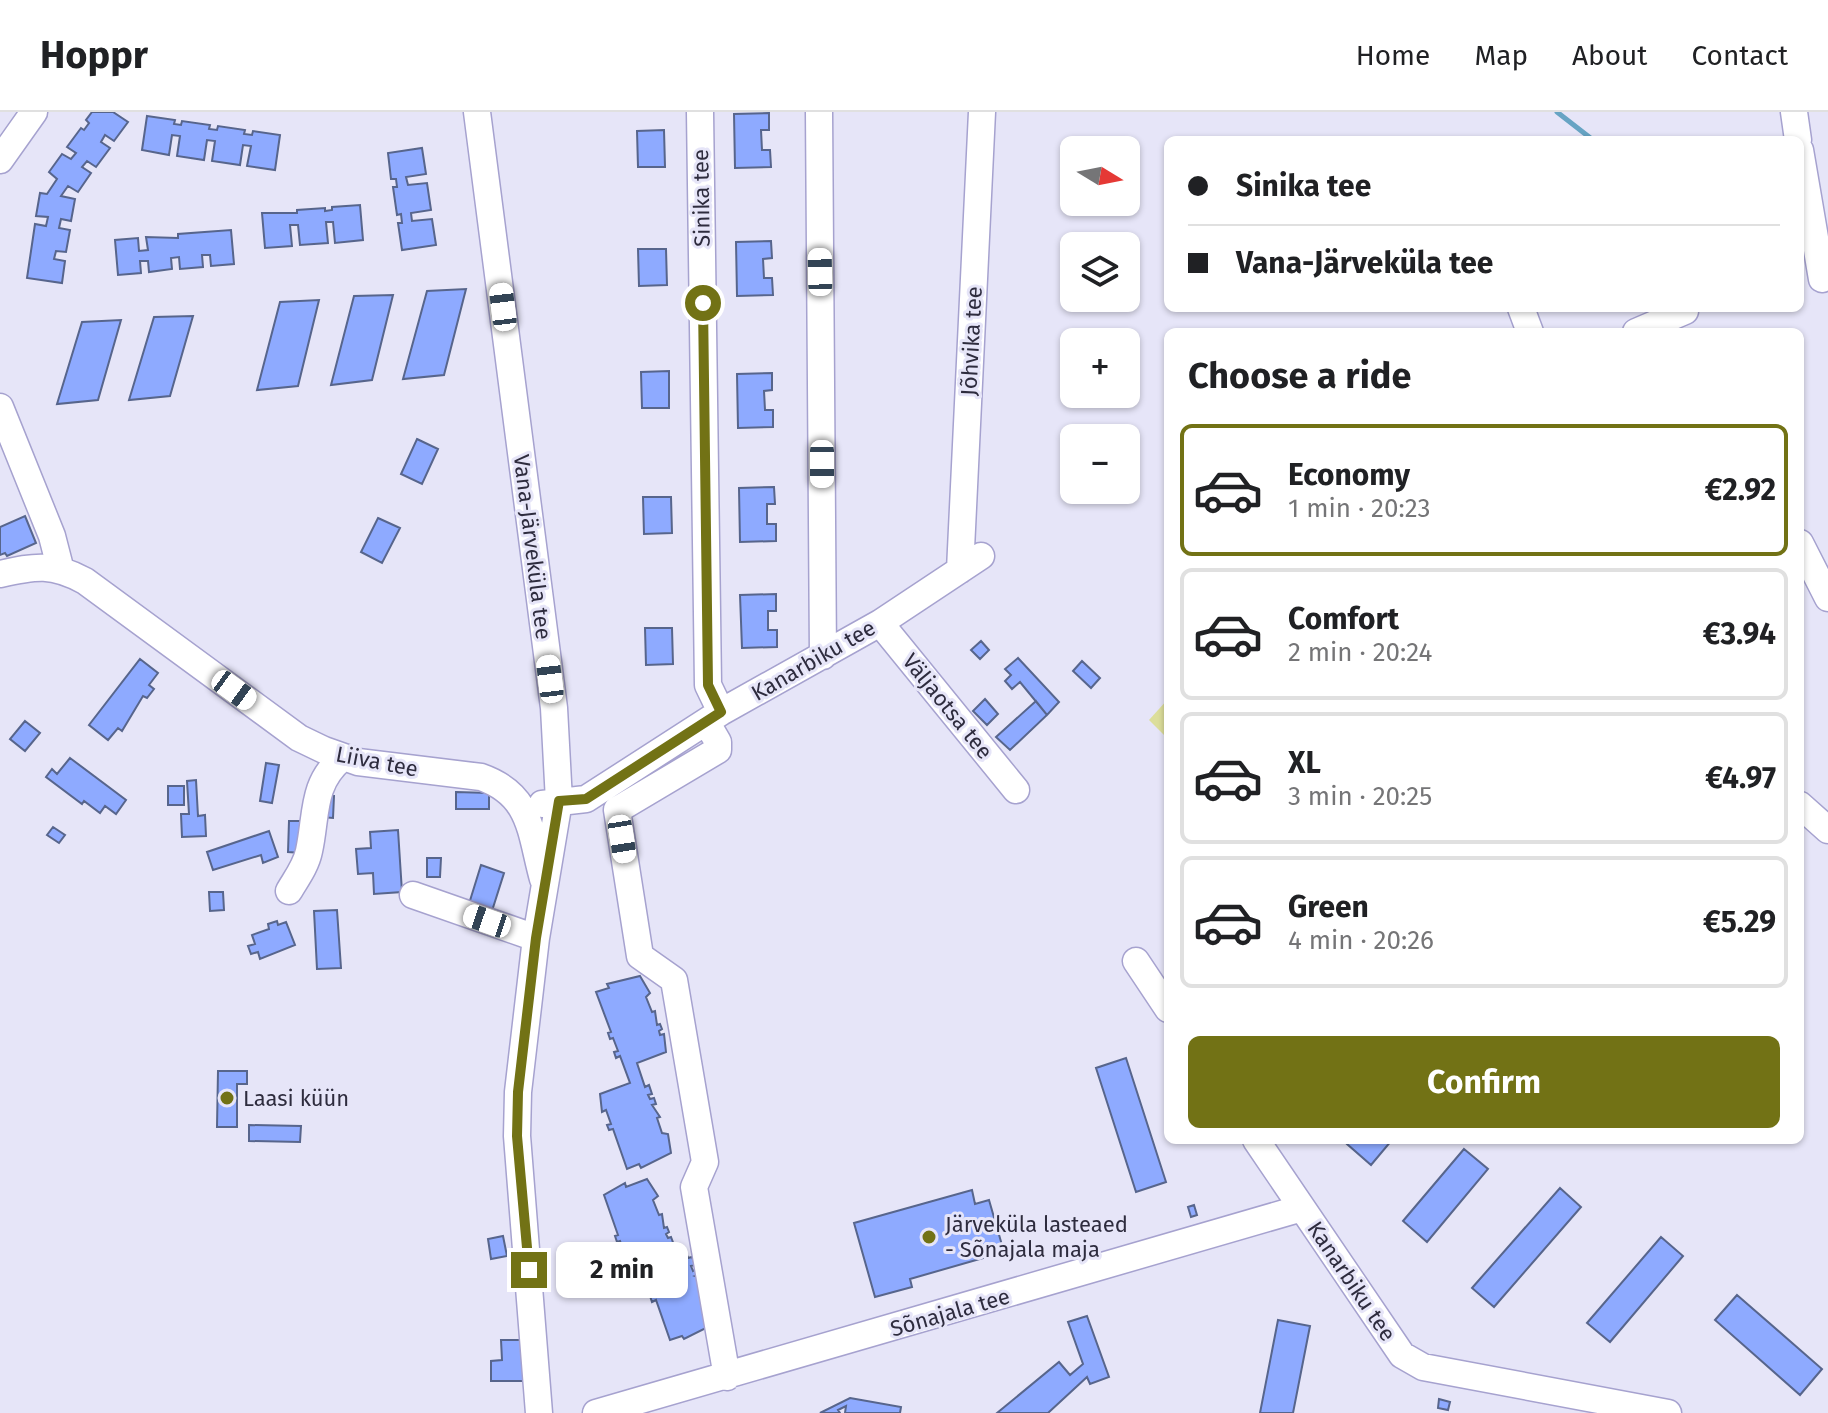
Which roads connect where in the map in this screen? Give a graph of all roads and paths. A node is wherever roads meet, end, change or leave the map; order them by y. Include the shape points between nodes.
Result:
1 (34, 112) edge
2 (477, 112) edge
3 (700, 112) edge
4 (819, 112) edge
5 (982, 112) edge
6 (1794, 112) edge
7 (1797, 136) edge
8 (0, 160) edge
9 (1804, 180) edge
10 (1817, 279) edge
11 (1688, 317) edge
12 (1650, 328) edge
13 (0, 407) edge
14 (1804, 551) edge
15 (970, 563) joint
16 (60, 567) junction
17 (0, 574) edge
18 (1828, 598) edge
19 (880, 623) junction
20 (823, 656) junction
21 (714, 718) junction
22 (342, 758) junction
23 (1016, 790) dead end
24 (559, 801) junction
25 (523, 806) junction
26 (1804, 809) edge
27 (1828, 830) edge
28 (546, 890) junction
29 (289, 891) dead end
30 (413, 895) dead end
31 (536, 938) junction
32 (1136, 961) dead end
33 (1164, 1003) edge
34 (1259, 1144) edge
35 (1302, 1208) junction
36 (727, 1377) junction
37 (539, 1413) edge
38 (596, 1413) edge
39 (1668, 1413) edge

1 - 8 street
2 - 24 street, Vana-Järveküla tee via 554,708
3 - 21 street, Sinika tee via 708,685
4 - 20 street
5 - 15 street, Jõhvika tee
6 - 7 street
9 - 10 street
11 - 12 street
13 - 16 street
14 - 18 street
15 - 19 street, Kanarbiku tee
16 - 17 street
16 - 22 street, Liiva tee via 299,738
19 - 20 street, Kanarbiku tee
19 - 23 street, Väljaotsa tee
20 - 21 street, Kanarbiku tee
21 - 24 street, Kanarbiku tee via 586,799
21 - 36 street, Sinika tee via 718,750 617,810 640,956 674,980 705,1162 694,1187
22 - 25 street, Liiva tee via 481,777 503,785
22 - 29 street via 329,768 316,794 309,853
24 - 25 street, Kanarbiku tee
24 - 28 street, Vana-Järveküla tee
25 - 28 street
26 - 27 street
28 - 31 street, Vana-Järveküla tee
30 - 31 street
31 - 37 street, Vana-Järveküla tee via 517,1136
32 - 33 street
34 - 35 street, Kanarbiku tee
35 - 36 street, Sõnajala tee
35 - 39 street, Kanarbiku tee via 1402,1355 1423,1367
36 - 38 street, Sõnajala tee

